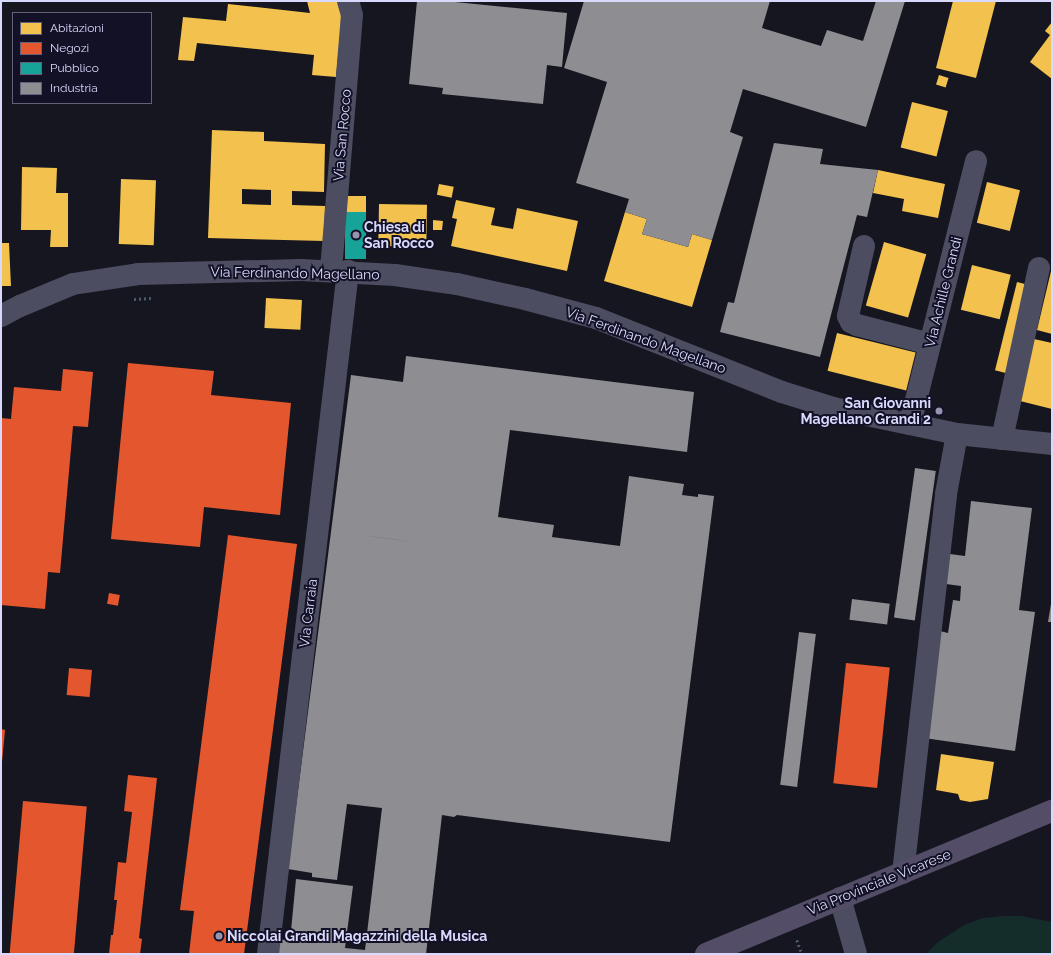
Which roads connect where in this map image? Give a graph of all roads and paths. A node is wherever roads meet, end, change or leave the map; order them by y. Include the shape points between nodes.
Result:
1 (348, 1) edge
2 (976, 161) dead end
3 (864, 246) dead end
4 (1039, 268) dead end
5 (339, 271) junction
6 (153, 298) dead end
7 (131, 299) dead end
8 (1, 316) edge
9 (930, 344) junction
10 (910, 424) junction
11 (958, 434) junction
12 (1002, 439) junction
13 (1052, 444) edge
14 (1052, 811) edge
15 (903, 872) junction
16 (840, 898) junction
17 (268, 954) edge
18 (706, 954) edge
19 (856, 954) edge

1 - 5 street, Via San Rocco via 352,15
2 - 9 street, Via Achille Grandi
3 - 9 street via 848,316 851,322
4 - 12 street
5 - 8 street, Via Ferdinando Magellano via 198,271 138,274 73,284
5 - 10 street, Via Ferdinando Magellano via 395,275 525,298 596,318 782,392 833,408
5 - 17 street, Via Carraia
6 - 7 path
9 - 10 street, Via Achille Grandi
10 - 11 street, Via Ferdinando Magellano
11 - 12 street, Via Ferdinando Magellano
11 - 15 street via 946,494
12 - 13 street, Via Ferdinando Magellano
14 - 15 main road, Via Provinciale Vicarese
15 - 16 main road, Via Provinciale Vicarese
16 - 18 main road, Via Provinciale Vicarese
16 - 19 street

